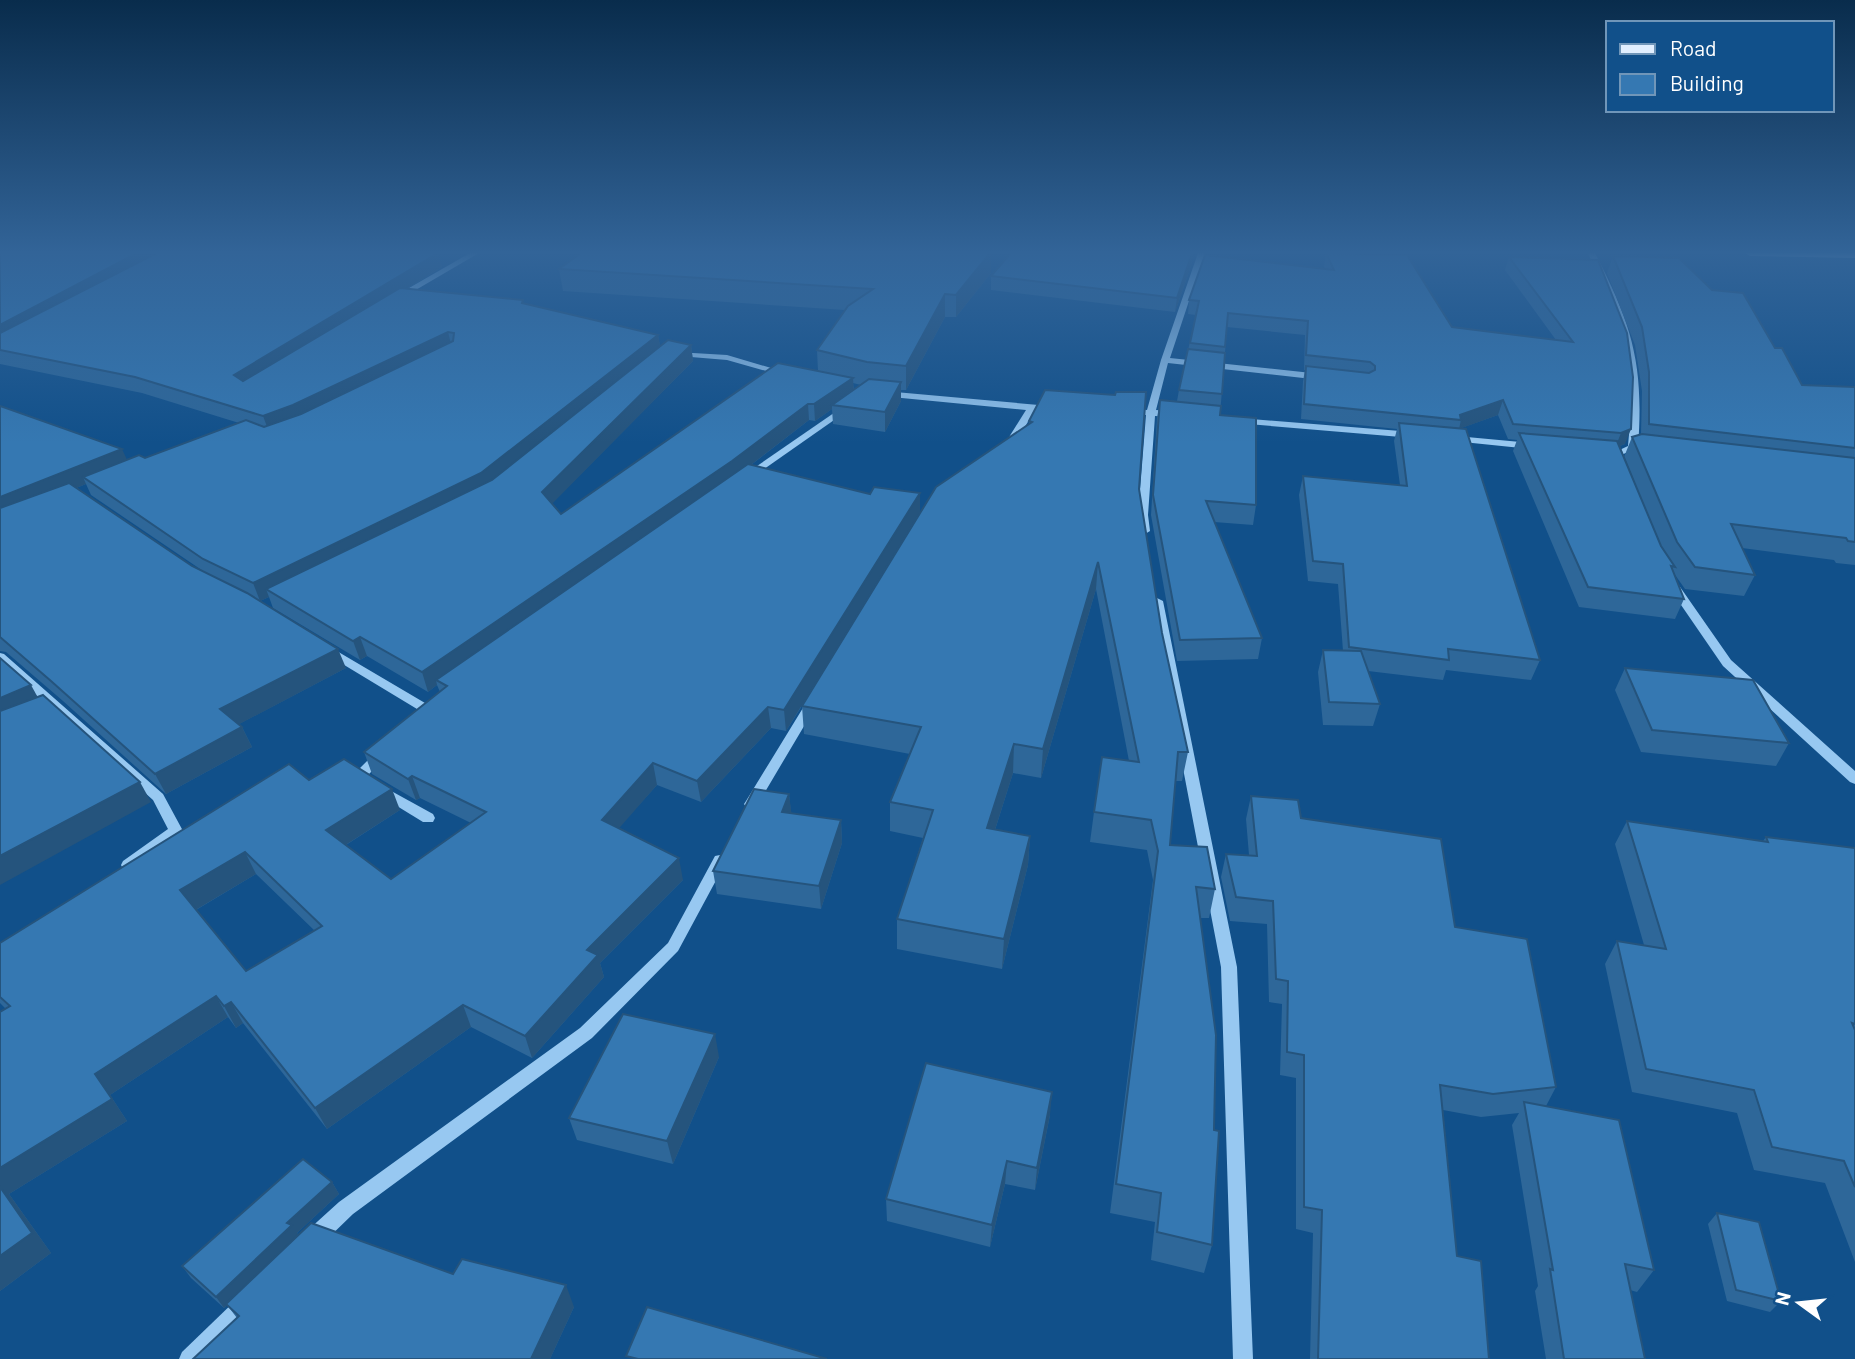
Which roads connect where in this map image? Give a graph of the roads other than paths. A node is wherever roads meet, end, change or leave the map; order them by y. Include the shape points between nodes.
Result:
1 (1180, 316) edge
2 (1621, 316) edge
3 (669, 349) edge
4 (1165, 360) junction
5 (792, 376) edge
6 (1326, 377) edge
7 (867, 392) edge
8 (856, 400) edge
9 (1031, 409) junction
10 (1057, 410) edge
11 (1111, 411) edge
12 (1151, 411) junction
13 (1189, 415) edge
14 (1227, 420) edge
15 (1428, 436) edge
16 (1441, 438) edge
17 (1548, 448) edge
18 (1633, 448) junction
19 (1647, 450) edge
20 (999, 452) edge
21 (1602, 453) edge
22 (1616, 454) junction
23 (1620, 467) edge
24 (741, 481) edge
25 (1147, 541) edge
26 (1668, 576) edge
27 (1155, 593) edge
28 (317, 643) edge
29 (0, 657) edge
30 (822, 687) edge
31 (432, 698) edge
32 (421, 706) junction
33 (419, 723) edge
34 (388, 749) edge
35 (1855, 779) edge
36 (428, 818) dead end
37 (740, 822) edge
38 (728, 845) edge
39 (119, 871) edge
40 (306, 1245) edge
41 (258, 1293) edge
42 (189, 1359) edge
43 (1243, 1359) edge

1 - 4 street
2 - 18 street via 1631,338 1638,401
3 - 5 street via 682,356 727,358
4 - 6 street
4 - 12 street
7 - 9 street
8 - 24 street
9 - 10 street
9 - 20 street via 1010,444
11 - 12 street
12 - 13 street
12 - 25 street via 1143,515
14 - 15 street
16 - 17 street
18 - 19 street
18 - 22 street
21 - 22 street
22 - 23 street
26 - 35 street via 1727,663
27 - 43 street via 1229,967
28 - 32 street
29 - 39 street via 53,709 158,797 176,831
30 - 37 street
31 - 32 street
32 - 33 street via 432,709
34 - 36 street via 367,766 361,774 364,780
38 - 40 street via 673,947 586,1033 346,1208
41 - 42 street

